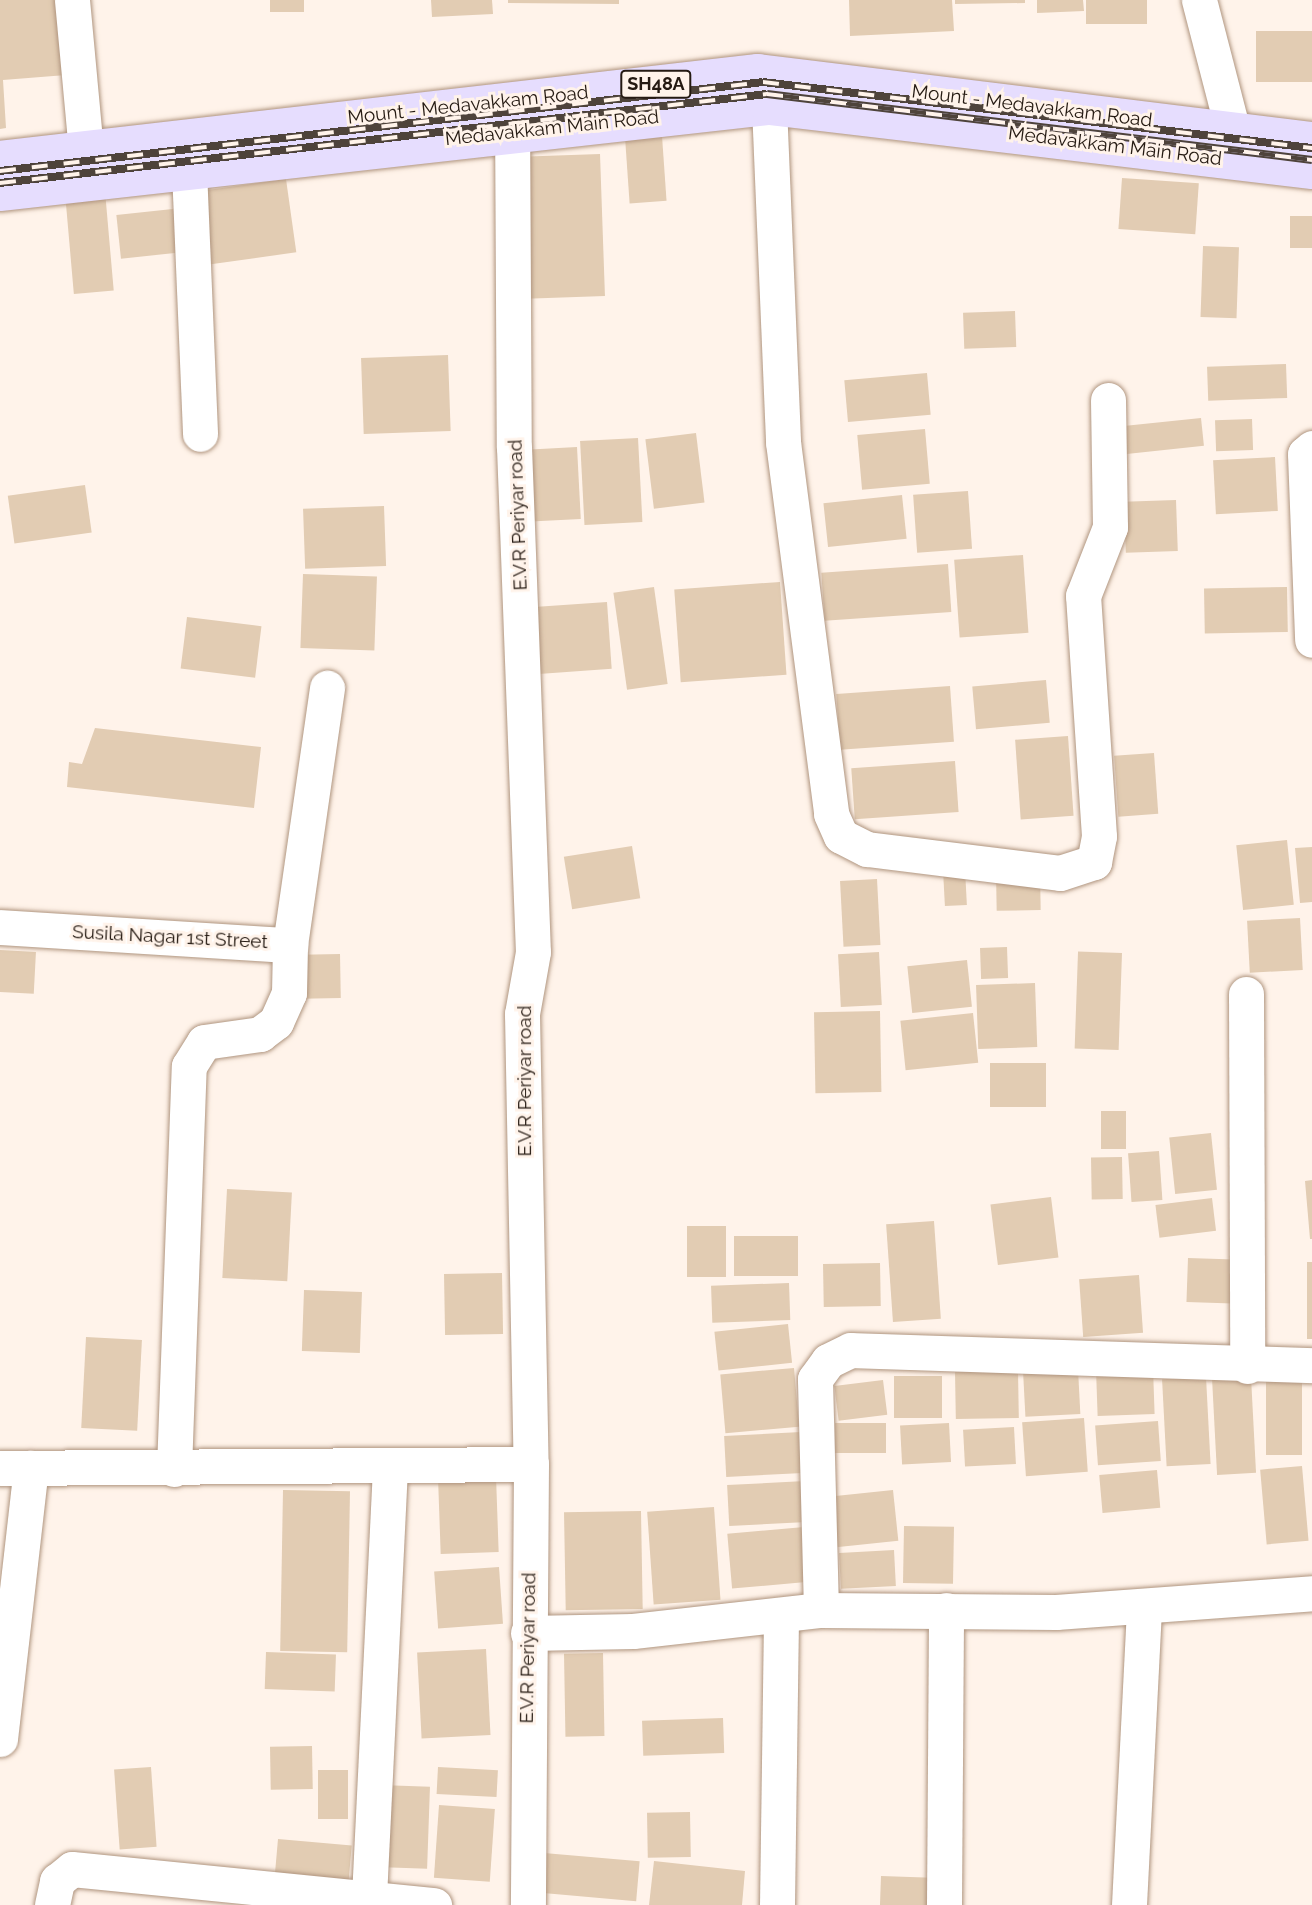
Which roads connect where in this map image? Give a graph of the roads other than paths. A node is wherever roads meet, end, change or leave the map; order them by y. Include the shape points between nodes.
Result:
1 (72, 0) edge
2 (1199, 0) edge
3 (769, 106) junction
4 (513, 116) junction
5 (1233, 131) junction
6 (1312, 141) edge
7 (86, 150) junction
8 (0, 160) edge
9 (189, 170) junction
10 (1312, 170) edge
11 (0, 192) edge
12 (1108, 400) dead end
13 (200, 434) dead end
14 (1312, 448) edge
15 (1312, 640) edge
16 (327, 688) dead end
17 (0, 927) edge
18 (290, 945) junction
19 (1246, 994) dead end
20 (1312, 1365) edge
21 (1247, 1366) junction
22 (531, 1464) junction
23 (390, 1467) junction
24 (16, 1468) edge
25 (174, 1469) junction
26 (1312, 1593) edge
27 (1144, 1606) junction
28 (821, 1609) junction
29 (946, 1610) junction
30 (781, 1617) junction
31 (528, 1633) junction
32 (0, 1739) edge
33 (55, 1893) edge
34 (369, 1897) junction
35 (309, 1898) edge
36 (434, 1905) edge
37 (528, 1905) edge
38 (778, 1905) edge
39 (944, 1905) edge
40 (1129, 1905) edge

1 - 7 street
2 - 5 street
3 - 4 main road, Medavakkam Main Road / SH48A
3 - 10 main road, Medavakkam Main Road / SH48A
3 - 12 street via 783,442 831,814 841,836 867,849 1060,873 1094,862 1099,836 1083,596 1110,527
4 - 5 main road, Mount - Medavakkam Road / SH48A via 758,73
4 - 7 main road, Mount - Medavakkam Road / SH48A
4 - 9 main road, Medavakkam Main Road / SH48A
4 - 22 street, E.V.R Periyar road via 514,447 534,952 522,1014
5 - 6 main road, Mount - Medavakkam Road / SH48A
7 - 8 main road, Mount - Medavakkam Road / SH48A
9 - 11 main road, Medavakkam Main Road / SH48A
9 - 13 street
14 - 15 street via 1305,454
16 - 18 street, Susila Nagar 1st Street
17 - 18 street, Susila Nagar 1st Street
18 - 25 street via 289,993 276,1022 260,1034 204,1042 189,1066
19 - 21 street
20 - 21 street
21 - 28 street via 851,1350 828,1361 814,1378
22 - 23 street
22 - 31 street, E.V.R Periyar road
23 - 25 street
23 - 34 street
24 - 25 street
24 - 32 street
26 - 27 street
27 - 29 street
27 - 40 street
28 - 29 street
28 - 30 street
29 - 39 street
30 - 31 street via 633,1631
30 - 38 street
31 - 37 street, E.V.R Periyar road
33 - 35 street via 72,1869 125,1870
34 - 35 street
34 - 36 street

